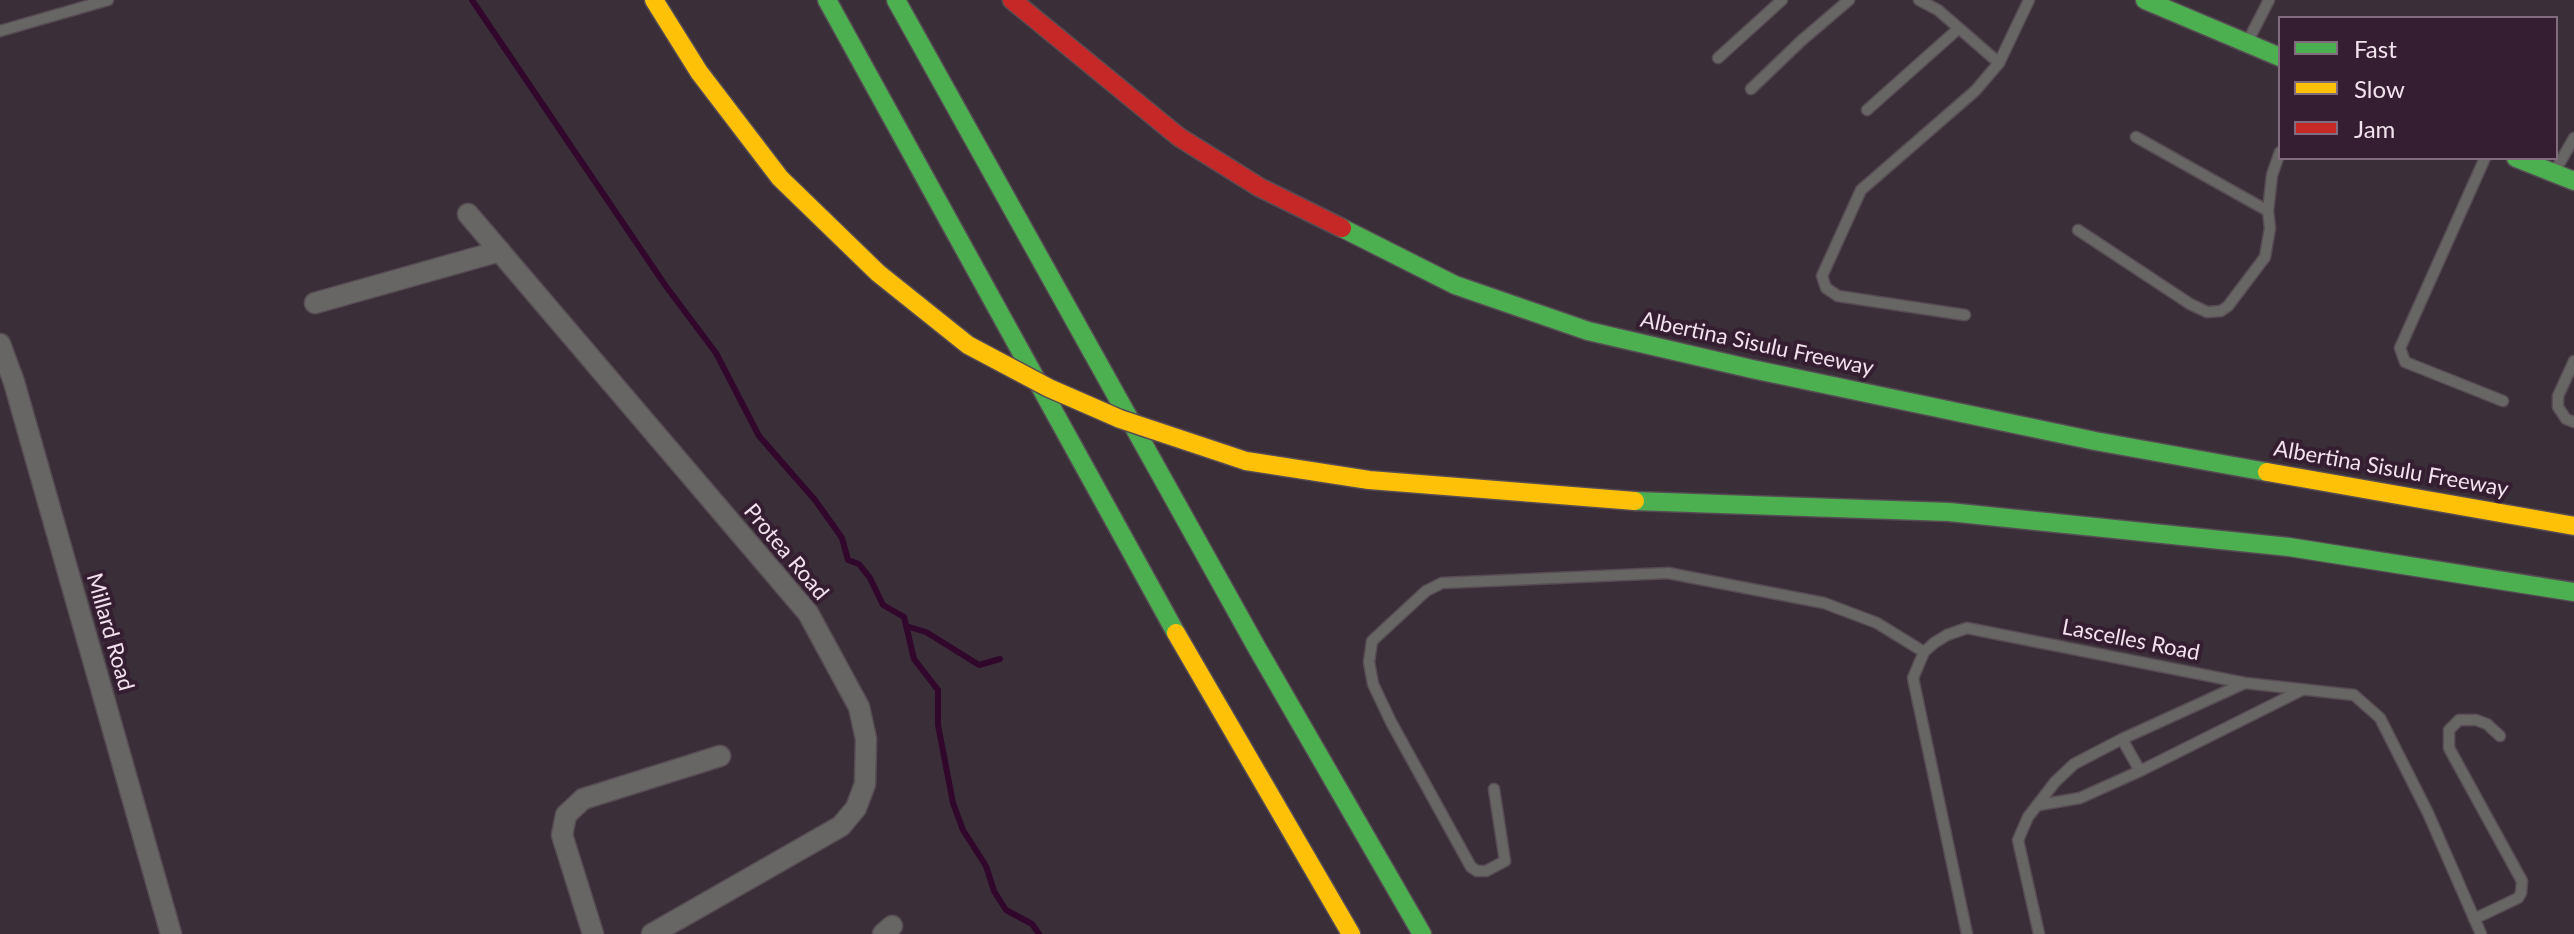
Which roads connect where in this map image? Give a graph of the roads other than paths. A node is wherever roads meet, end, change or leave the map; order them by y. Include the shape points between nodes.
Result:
1 (108, 0) edge
2 (654, 0) edge
3 (827, 0) edge
4 (896, 0) edge
5 (1012, 0) edge
6 (1782, 0) edge
7 (1849, 0) edge
8 (1919, 0) edge
9 (2029, 0) edge
10 (2145, 0) edge
11 (2269, 0) edge
12 (1958, 29) junction
13 (0, 31) edge
14 (2247, 43) junction
15 (2278, 56) edge
16 (1718, 58) dead end
17 (1999, 63) junction
18 (1751, 89) dead end
19 (1867, 110) dead end
20 (2136, 137) dead end
21 (2574, 138) edge
22 (2278, 158) edge
23 (2484, 160) edge
24 (2521, 160) edge
25 (2554, 173) junction
26 (2574, 181) edge
27 (2268, 211) junction
28 (468, 214) dead end
29 (2078, 230) dead end
30 (500, 251) junction
31 (315, 303) dead end
32 (1965, 315) dead end
33 (0, 344) edge
34 (2574, 361) edge
35 (2503, 401) dead end
36 (2574, 422) edge
37 (2574, 526) edge
38 (2574, 592) edge
39 (1924, 652) junction
40 (2245, 683) junction
41 (2304, 689) junction
42 (2500, 736) dead end
43 (2122, 739) junction
44 (720, 756) dead end
45 (2140, 771) junction
46 (1494, 789) dead end
47 (2039, 805) junction
48 (2474, 919) junction
49 (667, 931) edge
50 (171, 934) edge
51 (593, 934) edge
52 (1351, 934) edge
53 (1422, 934) edge
54 (1967, 934) edge
55 (2039, 934) edge
56 (2481, 934) edge

1 - 13 lane
2 - 38 main road, bridge via 699,72 780,178 878,273 968,345 1120,419 1246,461 1369,480 1623,501 1949,512 2289,547
3 - 52 main road via 1196,669
4 - 53 main road
5 - 37 main road, Albertina Sisulu Freeway via 1179,137 1259,187 1455,285 1588,331 2095,441
6 - 16 lane
7 - 18 lane
8 - 12 lane
9 - 17 lane
10 - 14 main road
11 - 14 lane
12 - 17 lane
12 - 19 lane
14 - 15 main road
17 - 32 lane via 1975,91 1861,190 1822,276 1826,288 1838,296
20 - 27 lane
21 - 25 lane
22 - 27 lane
23 - 35 lane via 2400,348 2405,362
24 - 25 main road
25 - 26 main road
27 - 29 lane via 2265,257 2228,306 2214,313 2190,304
28 - 30 street, Protea Road
30 - 31 street
30 - 49 street, Protea Road via 808,613 859,707 866,739 865,784 856,808 841,826
33 - 50 street, Millard Road
34 - 36 lane via 2558,407
39 - 40 lane, Lascelles Road via 1967,628
39 - 46 lane via 1877,623 1824,603 1668,573 1442,583 1426,591 1372,641 1373,684 1477,871 1505,861
39 - 54 lane via 1913,678
40 - 41 lane, Lascelles Road
40 - 43 lane
41 - 45 lane
41 - 48 lane, Lascelles Road via 2354,695 2380,718
42 - 48 lane via 2476,720 2459,720 2449,730 2449,748 2522,881 2518,898
43 - 45 lane
43 - 47 lane via 2074,764
44 - 51 street via 583,799 566,815 562,835
45 - 47 lane via 2080,798
47 - 55 lane via 2018,840
48 - 56 lane, Lascelles Road

